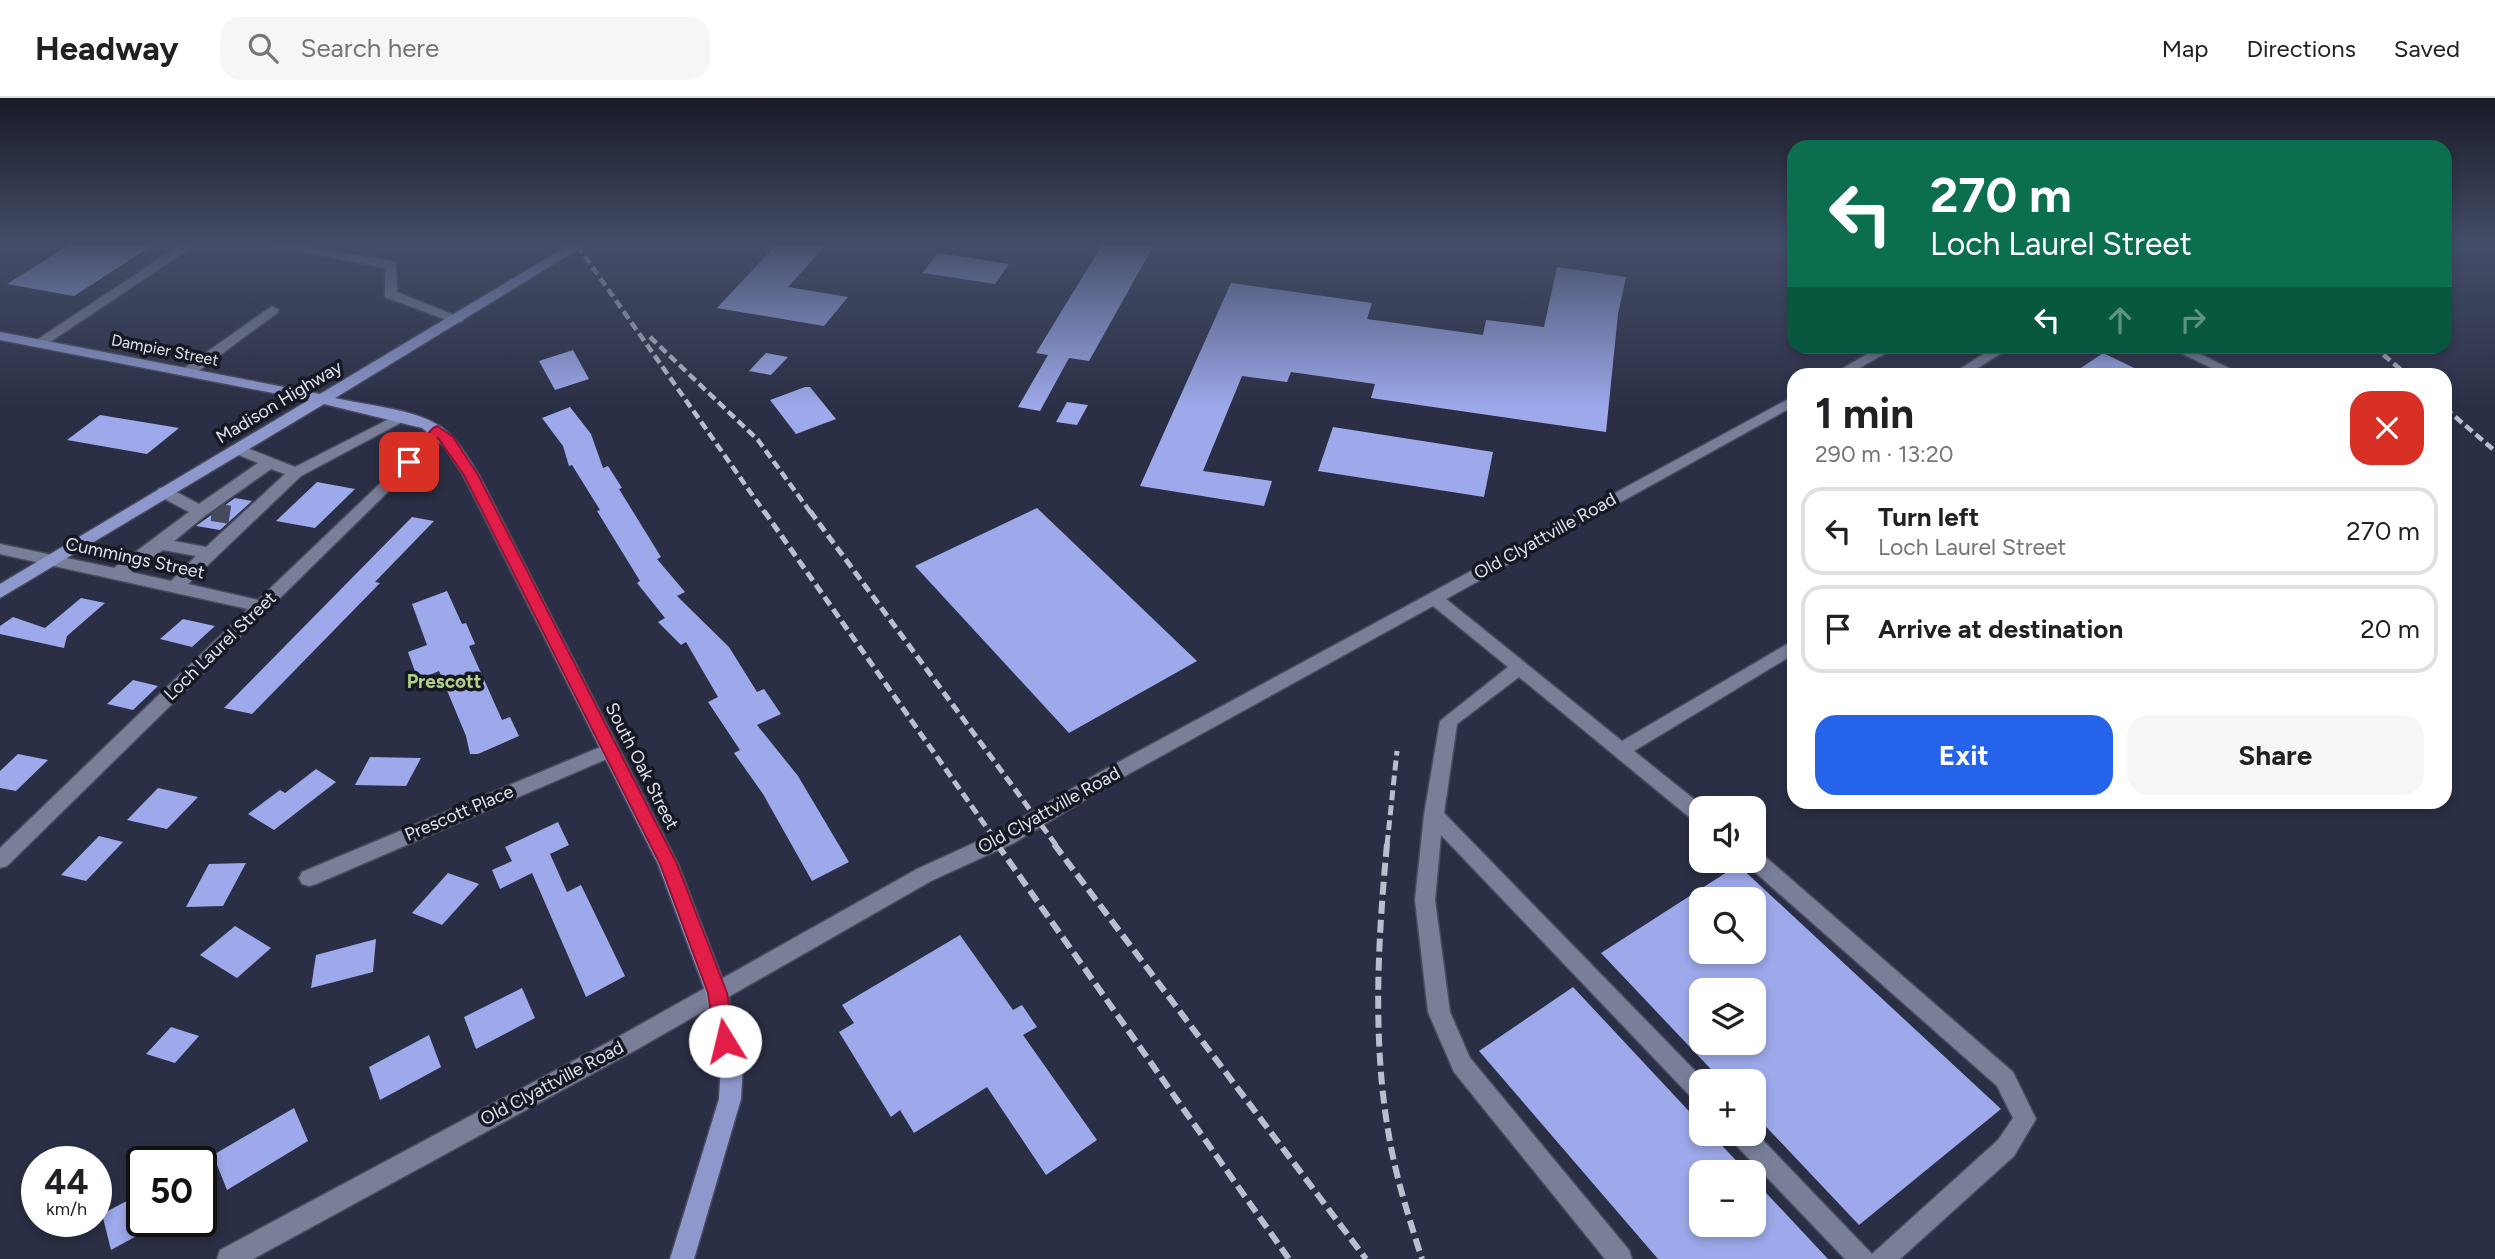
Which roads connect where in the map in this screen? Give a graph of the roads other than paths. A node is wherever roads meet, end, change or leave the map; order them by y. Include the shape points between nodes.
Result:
1 (107, 299) edge
2 (404, 299) edge
3 (490, 299) edge
4 (272, 310) dead end
5 (457, 319) junction
6 (0, 336) edge
7 (39, 343) junction
8 (1877, 354) edge
9 (1993, 354) edge
10 (2190, 354) edge
11 (1851, 368) edge
12 (1969, 368) edge
13 (2221, 368) edge
14 (188, 372) junction
15 (323, 401) junction
16 (1787, 404) edge
17 (399, 418) junction
18 (437, 430) junction
19 (237, 449) junction
20 (269, 463) junction
21 (296, 473) junction
22 (164, 492) junction
23 (206, 512) junction
24 (160, 544) junction
25 (0, 549) edge
26 (209, 554) junction
27 (50, 559) junction
28 (117, 574) junction
29 (175, 587) junction
30 (0, 592) edge
31 (1433, 597) junction
32 (261, 606) junction
33 (1787, 650) edge
34 (1519, 668) junction
35 (610, 750) junction
36 (1620, 751) junction
37 (1689, 806) edge
38 (1434, 815) junction
39 (8, 842) edge
40 (0, 860) edge
41 (1766, 869) edge
42 (309, 878) dead end
43 (717, 993) junction
44 (1689, 1080) edge
45 (1753, 1146) edge
46 (229, 1259) edge
47 (682, 1259) edge
48 (1620, 1259) edge
49 (1862, 1259) edge
50 (1882, 1259) edge

1 - 7 street
2 - 5 street
3 - 5 main road, Madison Highway
4 - 14 street
5 - 15 main road, Madison Highway
6 - 7 main road, Dampier Street
7 - 14 main road, Dampier Street
8 - 11 street
9 - 12 street
10 - 13 street
14 - 15 main road, Dampier Street
15 - 17 main road
15 - 19 main road, Madison Highway
16 - 31 street, Old Clyattville Road
17 - 18 main road
17 - 21 street
18 - 32 street, Loch Laurel Street via 394,478
18 - 35 main road, South Oak Street via 449,440 471,475
19 - 20 street
19 - 22 main road, Madison Highway
20 - 21 street
20 - 23 street
21 - 26 street via 243,517
22 - 23 street
22 - 27 main road, Madison Highway
23 - 24 street
24 - 26 street
24 - 28 street
25 - 27 street, Cummings Street
26 - 29 street
27 - 28 street, Cummings Street
27 - 30 main road, Madison Highway
28 - 29 street, Cummings Street
29 - 32 street, Cummings Street
31 - 34 street
31 - 43 street, Old Clyattville Road via 1007,837 924,876
32 - 39 street, Loch Laurel Street
33 - 36 street
34 - 36 street
34 - 38 street via 1449,720
35 - 42 street, Prescott Place
35 - 43 main road, South Oak Street via 668,864
36 - 37 street
38 - 44 street
38 - 48 street via 1424,900 1439,1012 1462,1065
39 - 40 street, Loch Laurel Street
41 - 50 street via 2005,1079 2025,1119 2006,1148
43 - 46 street, Old Clyattville Road
43 - 47 main road, South Oak Street via 732,1063 730,1099
45 - 49 street

